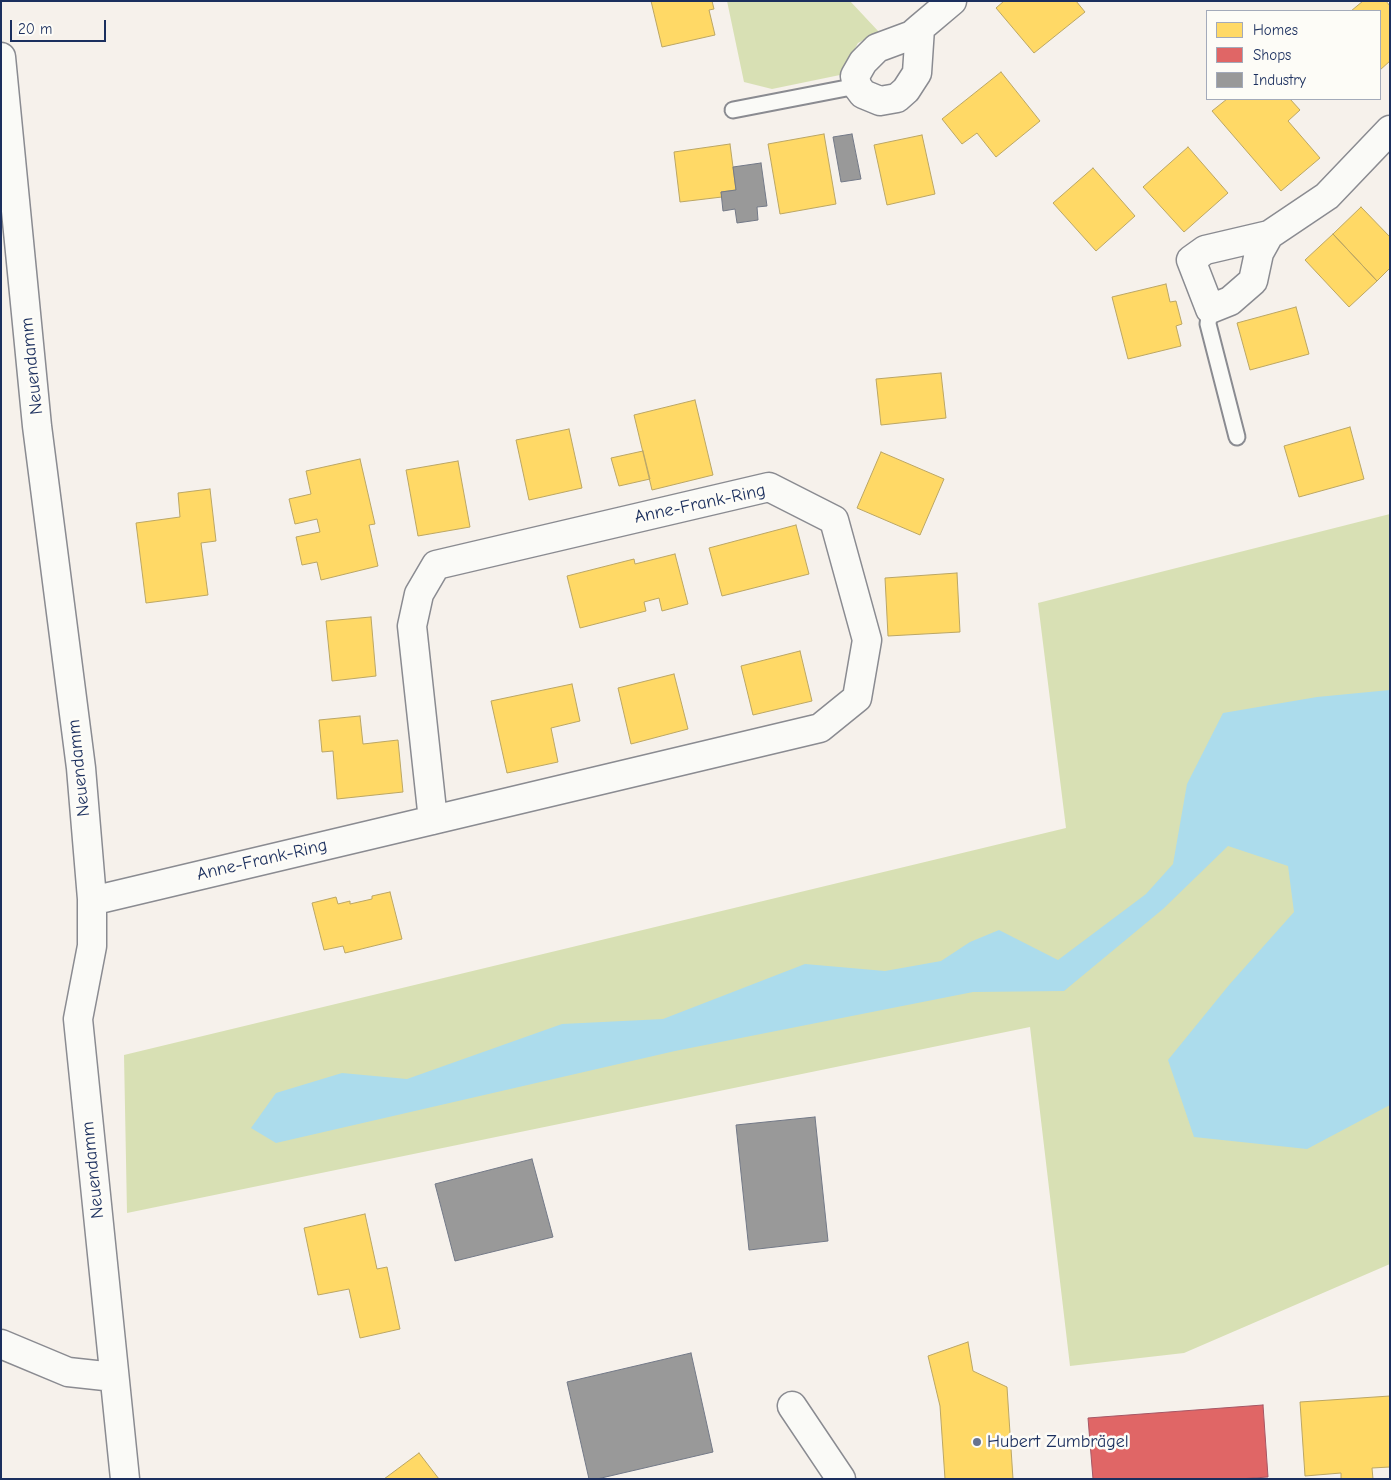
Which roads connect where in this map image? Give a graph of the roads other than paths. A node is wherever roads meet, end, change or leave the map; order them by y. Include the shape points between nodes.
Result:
1 (952, 1) edge
2 (920, 28) junction
3 (1, 57) edge
4 (857, 86) junction
5 (733, 110) dead end
6 (1390, 130) edge
7 (1270, 235) junction
8 (1210, 309) junction
9 (1237, 436) dead end
10 (433, 820) junction
11 (92, 899) junction
12 (1, 1344) edge
13 (114, 1377) junction
14 (792, 1406) dead end
15 (125, 1479) edge
16 (841, 1479) edge

1 - 2 street
2 - 4 street via 912,35 877,48 855,76
2 - 4 street via 917,73 906,90 897,98 880,100 863,94
3 - 11 street, Neuendamm via 38,426 80,768
4 - 5 lane
6 - 7 street via 1327,196
7 - 8 street via 1259,253 1253,281 1230,301
7 - 8 street via 1205,250 1191,260
8 - 9 lane via 1208,324
10 - 10 street, Anne-Frank-Ring via 820,728 857,698 867,640 834,520 769,487 436,565 419,594 412,626
10 - 11 street, Anne-Frank-Ring
11 - 13 street, Neuendamm via 92,946 78,1019
12 - 13 street via 68,1372
13 - 15 street, Neuendamm
14 - 16 street

